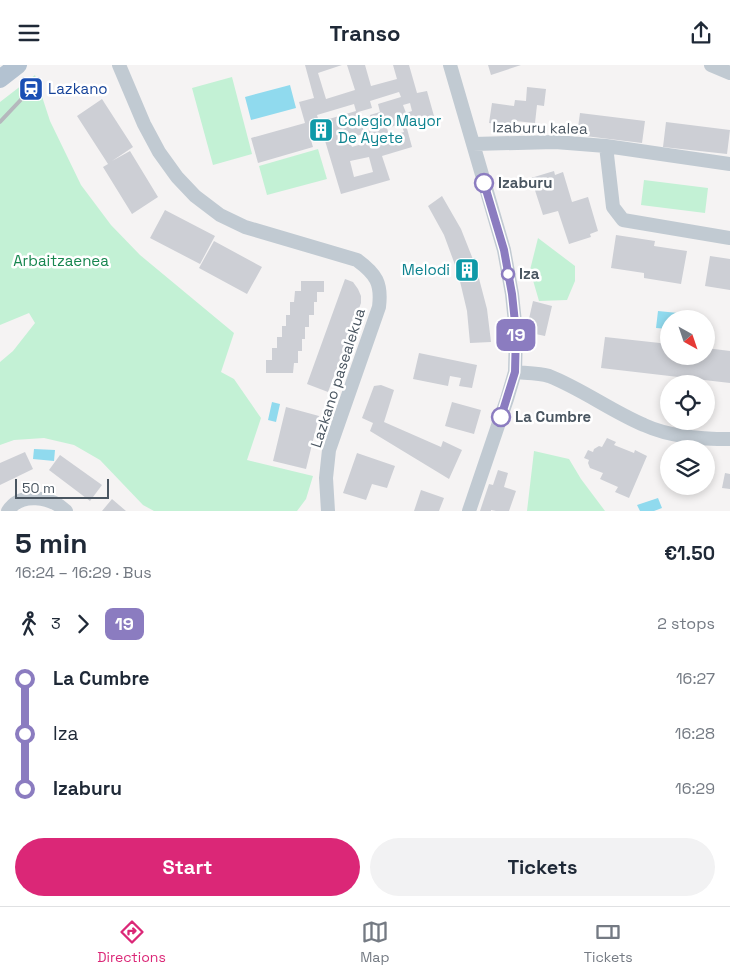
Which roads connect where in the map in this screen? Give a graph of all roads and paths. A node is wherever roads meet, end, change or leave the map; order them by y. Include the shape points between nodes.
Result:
1 (18, 65) edge
2 (450, 65) edge
3 (712, 65) edge
4 (119, 66) edge
5 (730, 73) edge
6 (0, 79) edge
7 (473, 144) junction
8 (606, 146) junction
9 (730, 164) edge
10 (730, 238) edge
11 (515, 372) junction
12 (730, 439) edge
13 (325, 510) edge
14 (8, 511) edge
15 (66, 511) edge
16 (469, 511) edge

1 - 6 main road
2 - 7 street
3 - 5 street
4 - 13 street, Lazkano pasealekua via 159,152 195,196 220,215 245,227 357,260 378,283 378,307 329,450
7 - 8 street, Izaburu kalea via 555,141
7 - 11 street via 504,250 516,332
8 - 9 street, Izaburu kalea
8 - 10 street, Izaburu kalea via 613,207 623,220
11 - 12 street via 547,375 618,413 666,433
11 - 16 street
14 - 15 street via 26,498 46,499

